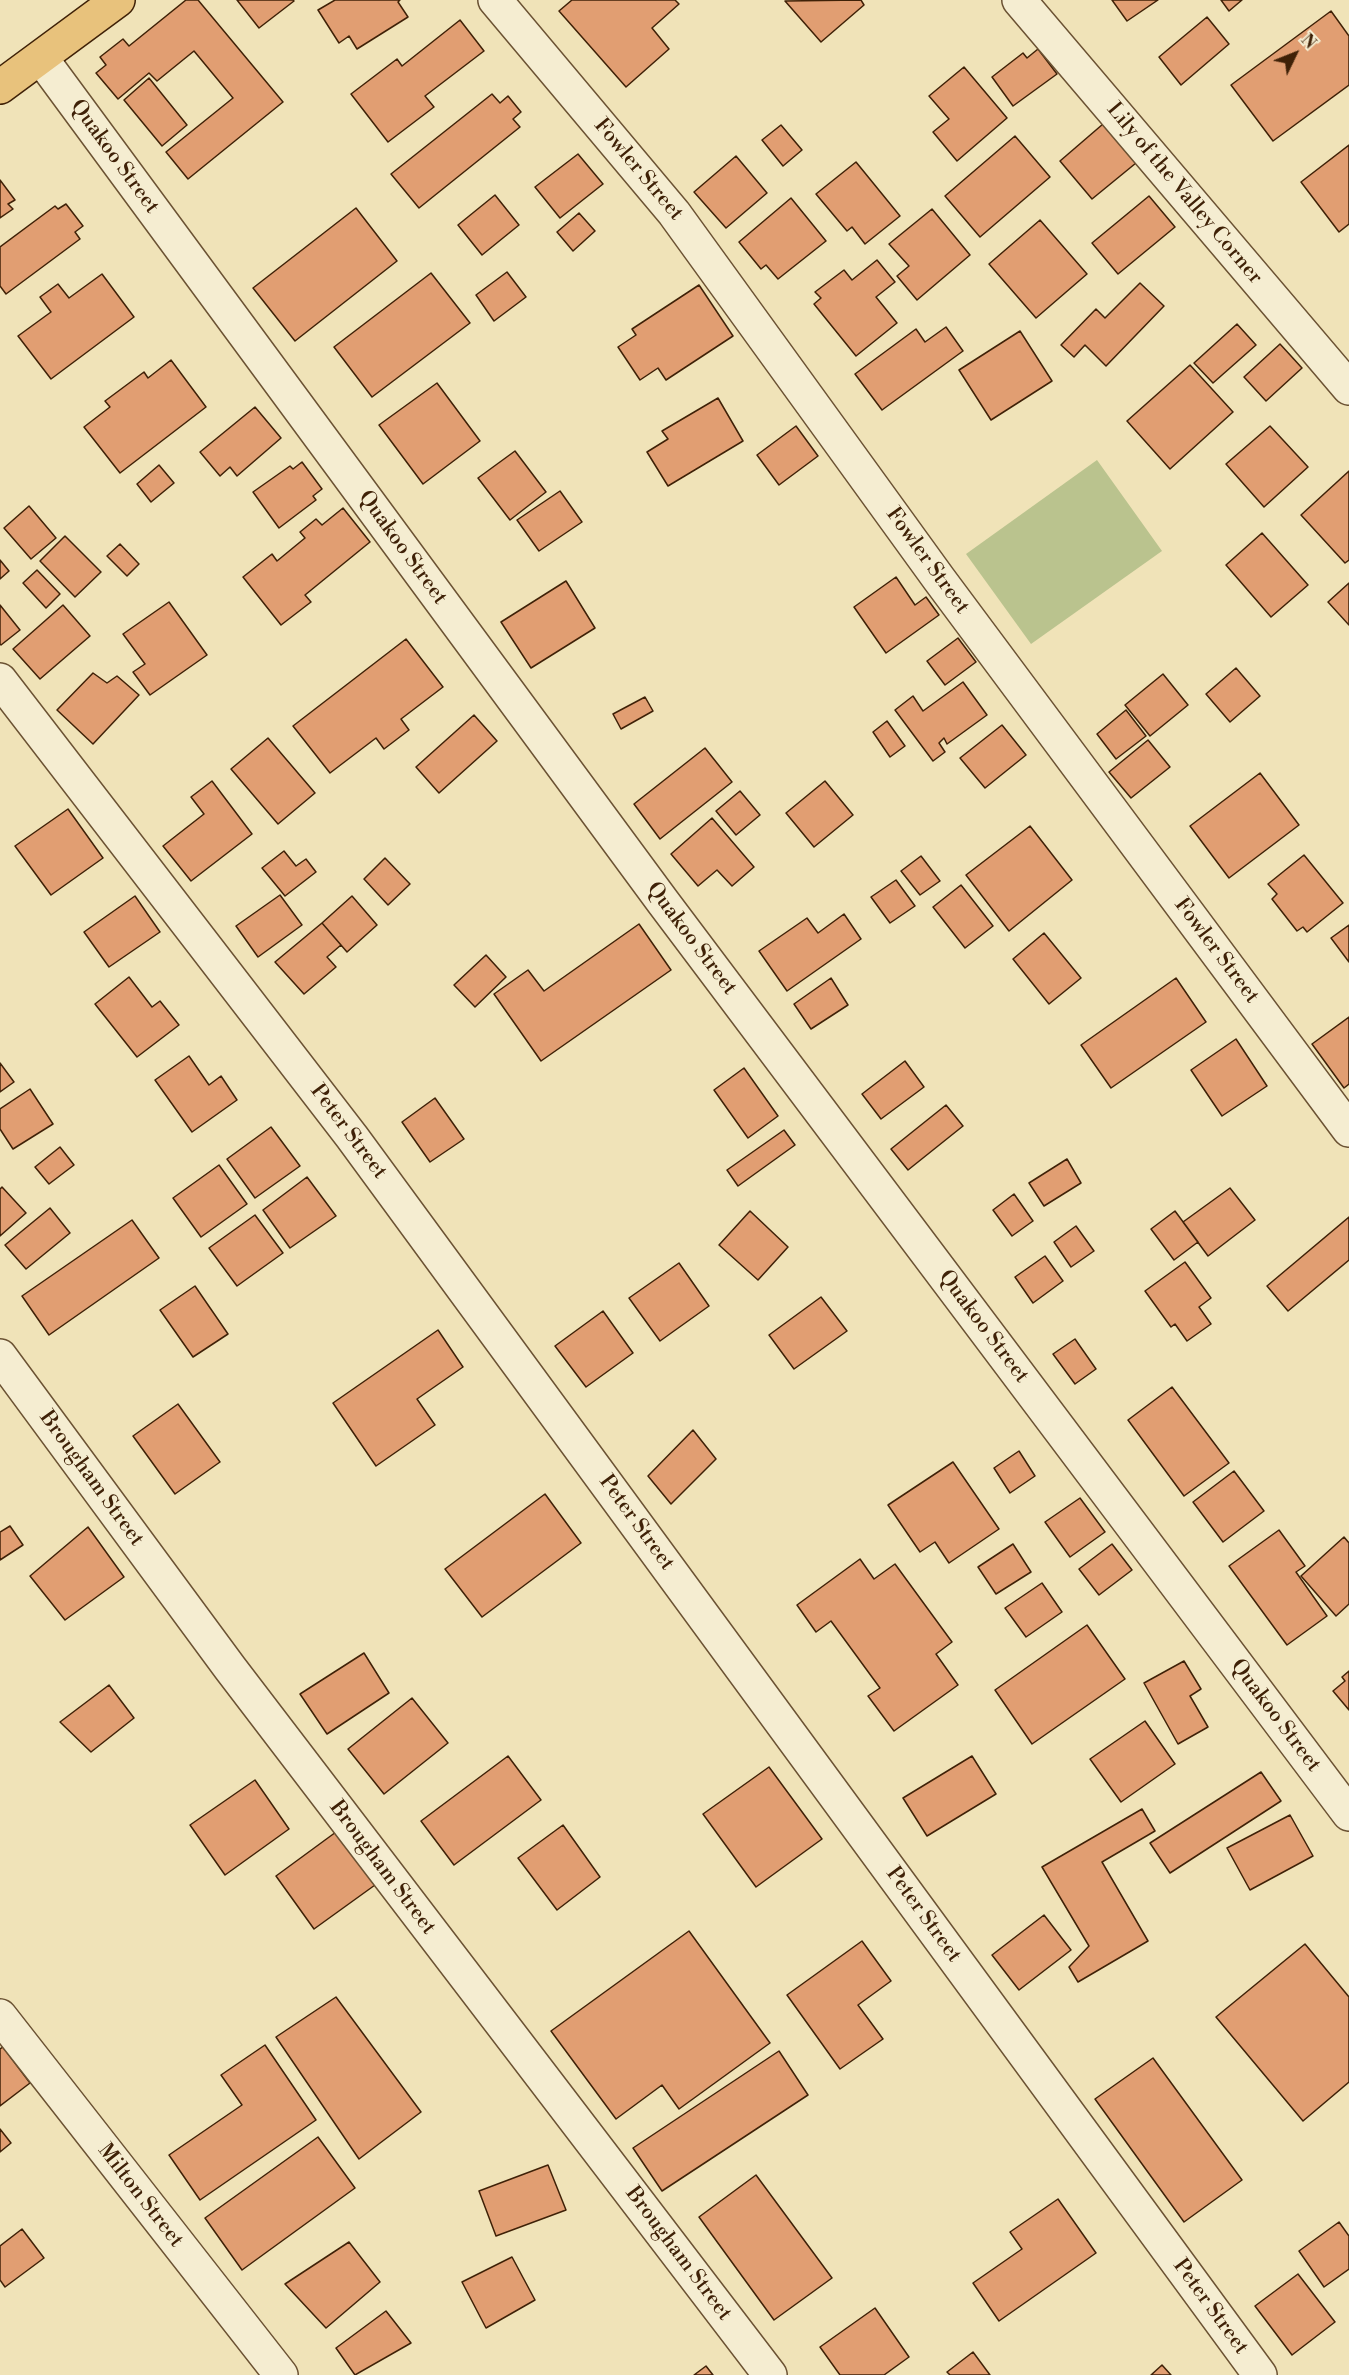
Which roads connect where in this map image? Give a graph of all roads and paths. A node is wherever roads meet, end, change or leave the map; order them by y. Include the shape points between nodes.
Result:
1 (118, 0) edge
2 (495, 0) edge
3 (1019, 0) edge
4 (40, 58) junction
5 (0, 87) edge
6 (1349, 388) edge
7 (0, 680) edge
8 (1349, 1130) edge
9 (0, 1356) edge
10 (1349, 1814) edge
11 (0, 2016) edge
12 (281, 2375) edge
13 (770, 2375) edge
14 (1260, 2375) edge

1 - 4 main road
2 - 8 street, Fowler Street via 674,213 939,579
3 - 6 street, Lily of the Valley Corner
4 - 5 main road
4 - 10 street, Quakoo Street via 663,902
7 - 14 street, Peter Street via 359,1146
9 - 13 street, Brougham Street via 230,1668
11 - 12 street, Milton Street

